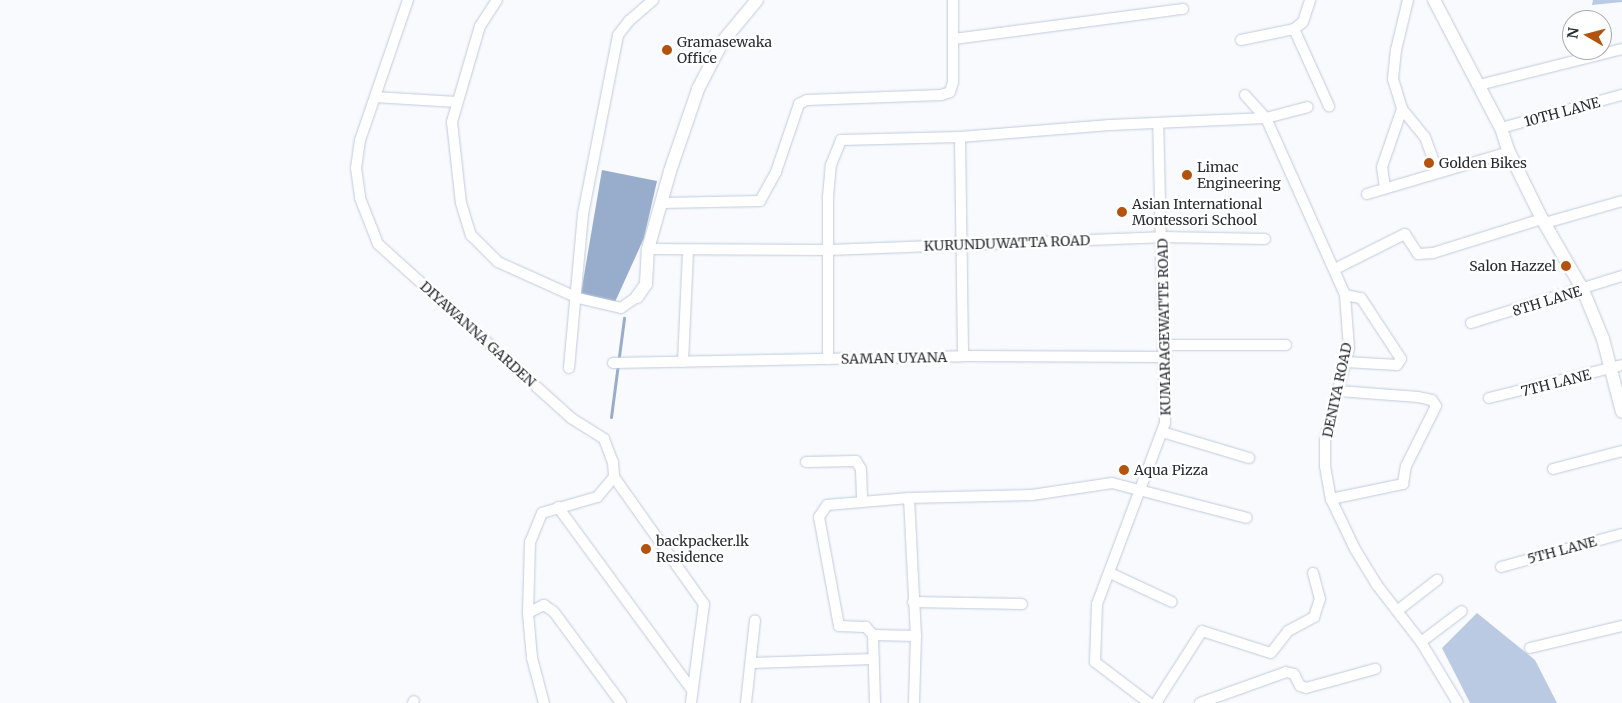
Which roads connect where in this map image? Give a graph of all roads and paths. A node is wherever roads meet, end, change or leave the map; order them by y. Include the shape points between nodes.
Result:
1 (408, 0) edge
2 (497, 0) edge
3 (653, 0) edge
4 (757, 0) edge
5 (953, 0) edge
6 (1310, 0) edge
7 (1408, 0) edge
8 (1434, 0) edge
9 (1183, 9) dead end
10 (1294, 29) junction
11 (954, 38) junction
12 (1241, 40) dead end
13 (1622, 48) edge
14 (1479, 85) junction
15 (1245, 95) dead end
16 (1622, 95) edge
17 (375, 97) junction
18 (456, 102) junction
19 (1329, 106) dead end
20 (1308, 107) dead end
21 (1402, 109) junction
22 (1266, 118) junction
23 (1158, 123) junction
24 (1501, 128) junction
25 (960, 137) junction
26 (1509, 152) junction
27 (1438, 172) junction
28 (1386, 188) junction
29 (1367, 194) dead end
30 (1622, 201) edge
31 (662, 203) junction
32 (1543, 221) junction
33 (1162, 238) junction
34 (1265, 239) dead end
35 (961, 246) junction
36 (648, 250) junction
37 (688, 250) junction
38 (829, 250) junction
39 (1335, 269) junction
40 (1622, 276) edge
41 (1583, 290) junction
42 (1345, 295) junction
43 (574, 296) junction
44 (636, 298) joint
45 (1471, 323) dead end
46 (1166, 345) junction
47 (1286, 345) dead end
48 (963, 356) junction
49 (1166, 357) junction
50 (828, 359) junction
51 (683, 362) junction
52 (1346, 362) junction
53 (618, 363) dead end
54 (1622, 365) edge
55 (569, 368) dead end
56 (1609, 369) junction
57 (1339, 391) junction
58 (1489, 398) dead end
59 (1622, 412) edge
60 (1162, 432) junction
61 (1622, 451) edge
62 (1249, 458) dead end
63 (806, 462) dead end
64 (1553, 469) dead end
65 (614, 477) junction
66 (1142, 489) junction
67 (909, 498) junction
68 (1331, 499) junction
69 (862, 502) junction
70 (558, 507) junction
71 (1247, 518) dead end
72 (1622, 534) edge
73 (1501, 567) dead end
74 (1110, 573) junction
75 (1313, 573) dead end
76 (1437, 580) dead end
77 (913, 602) junction
78 (1172, 602) dead end
79 (1022, 604) dead end
80 (1397, 611) junction
81 (1462, 611) dead end
82 (528, 613) junction
83 (755, 620) dead end
84 (1622, 626) edge
85 (873, 635) junction
86 (916, 636) junction
87 (1421, 642) junction
88 (1530, 648) dead end
89 (873, 660) junction
90 (751, 663) junction
91 (1374, 669) dead end
92 (691, 689) junction
93 (544, 703) edge
94 (621, 703) edge
95 (690, 703) edge
96 (746, 703) edge
97 (876, 703) edge
98 (914, 703) edge
99 (1148, 703) edge
100 (1156, 703) edge
101 (1200, 703) edge
102 (1458, 703) edge

1 - 17 street, DIYAWANNA GARDEN
2 - 18 street via 480,26
3 - 43 street via 628,21 618,35 583,214
4 - 31 street via 723,41 709,64 683,128
5 - 11 street
6 - 10 street via 1303,22
7 - 21 street via 1393,78
8 - 14 street
9 - 11 street
10 - 12 street
10 - 19 street
11 - 31 street via 950,92 942,96 807,100 799,104 776,172 760,201
13 - 14 street
14 - 24 street
15 - 22 street, DENIYA ROAD
16 - 24 street, 10TH LANE
17 - 18 street
17 - 65 street, DIYAWANNA GARDEN via 360,140 356,168 360,198 378,244 571,418 604,439 613,462
18 - 43 street via 452,122 455,162 471,235 498,262
20 - 22 street
21 - 27 street via 1425,137
21 - 28 street via 1382,167
22 - 23 street
22 - 39 street, DENIYA ROAD
23 - 25 street
23 - 33 street, KUMARAGEWATTE ROAD
24 - 26 street
25 - 35 street
25 - 38 street via 841,140 831,164
26 - 27 street
26 - 32 street
27 - 28 street
28 - 29 street
30 - 32 street
31 - 36 street
32 - 39 street via 1433,253 1418,254 1405,234
32 - 41 street
33 - 34 street, KURUNDUWATTA ROAD
33 - 35 street, KURUNDUWATTA ROAD
33 - 46 street, KUMARAGEWATTE ROAD
35 - 38 street, KURUNDUWATTA ROAD
35 - 48 street
36 - 37 street, KURUNDUWATTA ROAD
36 - 44 street via 646,284
37 - 38 street, KURUNDUWATTA ROAD
37 - 51 street
38 - 50 street
39 - 42 street, DENIYA ROAD
40 - 41 street, 8TH LANE
41 - 45 street, 8TH LANE
41 - 56 street via 1603,339
42 - 52 street, DENIYA ROAD via 1349,334
42 - 52 street via 1361,298 1401,359 1397,365
43 - 44 street via 621,308
43 - 55 street
46 - 47 street
46 - 49 street, KUMARAGEWATTE ROAD
48 - 49 street, SAMAN UYANA
48 - 50 street, SAMAN UYANA
49 - 60 street, KUMARAGEWATTE ROAD via 1166,405
50 - 51 street, SAMAN UYANA
51 - 53 street, SAMAN UYANA
52 - 57 street, DENIYA ROAD
54 - 56 street, 7TH LANE
56 - 58 street, 7TH LANE
56 - 59 street
57 - 68 street, DENIYA ROAD via 1325,440 1325,466
57 - 68 street via 1418,397 1432,400 1436,406 1406,466 1403,484
60 - 62 street
60 - 66 street, KUMARAGEWATTE ROAD
61 - 64 street
63 - 69 street via 856,461 861,469
65 - 70 street via 597,497
65 - 92 street via 704,604
66 - 67 street via 1112,483 1032,495
66 - 71 street
66 - 74 street, KUMARAGEWATTE ROAD
67 - 69 street
67 - 77 street
68 - 80 street, DENIYA ROAD via 1355,549
69 - 85 street via 828,505 819,516 839,626 866,628
70 - 82 street via 542,513 530,542
70 - 92 street
72 - 73 street, 5TH LANE
74 - 78 street
74 - 99 street, KUMARAGEWATTE ROAD via 1097,604 1095,662
75 - 100 street via 1320,599 1314,618 1288,631 1271,653 1202,630
76 - 80 street
77 - 79 street
77 - 86 street
80 - 87 street, DENIYA ROAD
81 - 87 street
82 - 93 street via 532,658
82 - 94 street via 544,605 554,612
83 - 90 street
84 - 88 street
85 - 86 street
85 - 89 street
86 - 98 street
87 - 102 street, DENIYA ROAD
89 - 90 street
89 - 97 street
90 - 96 street
91 - 101 street via 1306,688 1300,686 1294,674 1286,672
92 - 95 street

